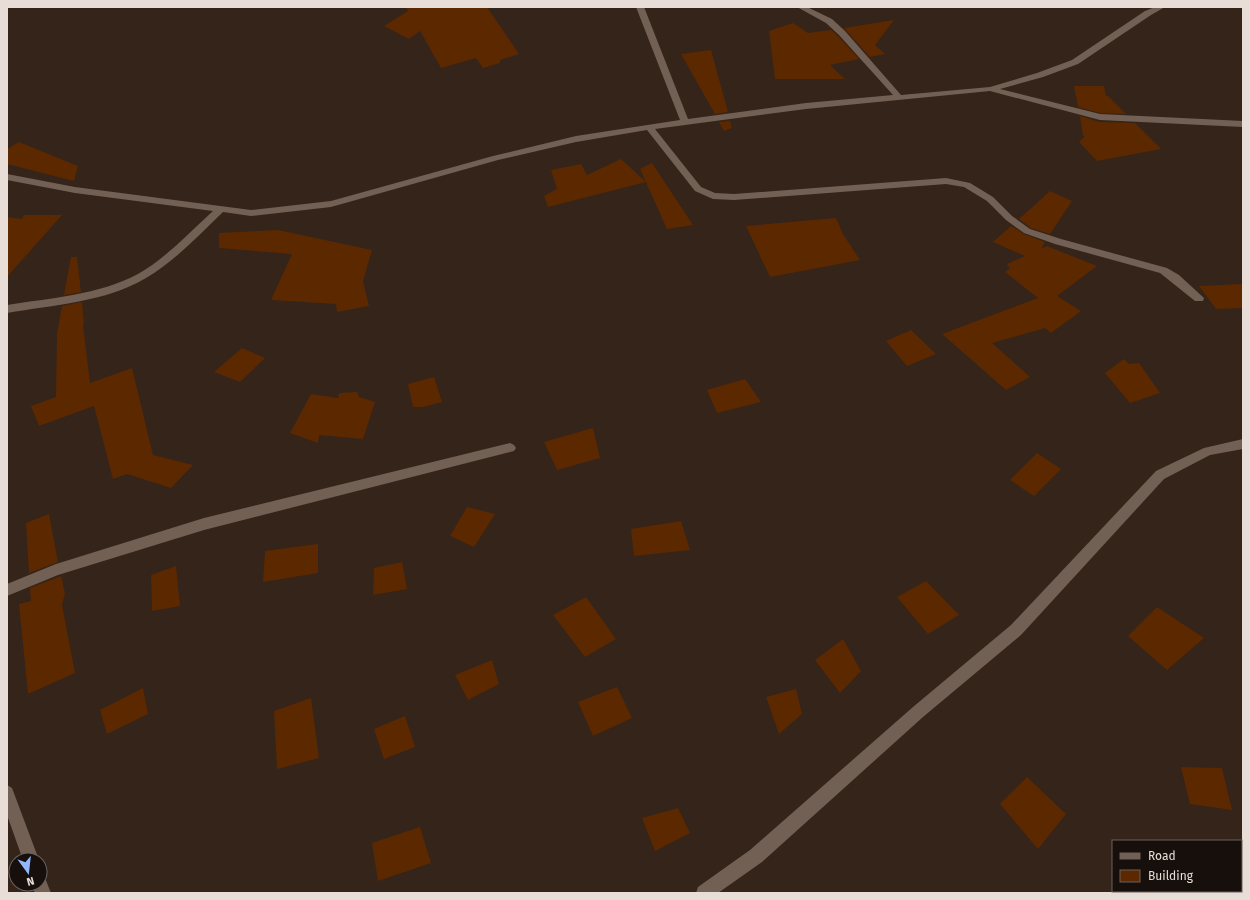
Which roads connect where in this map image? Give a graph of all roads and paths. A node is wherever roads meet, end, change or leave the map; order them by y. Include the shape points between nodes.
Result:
1 (640, 7) edge
2 (801, 7) edge
3 (1161, 7) edge
4 (990, 89) junction
5 (899, 97) junction
6 (685, 122) junction
7 (1243, 124) edge
8 (650, 128) junction
9 (7, 177) edge
10 (221, 209) junction
11 (1199, 298) dead end
12 (7, 310) edge
13 (1243, 444) edge
14 (510, 448) dead end
15 (7, 590) edge
16 (7, 793) edge
17 (28, 852) edge
18 (704, 893) edge

1 - 6 street
2 - 5 street via 829,21
3 - 4 street via 1074,62
4 - 5 street
4 - 7 street via 1100,117
5 - 6 street
6 - 8 street
8 - 10 street via 576,139 496,158 331,204 251,212
8 - 11 street via 698,189 713,196 734,197 946,181 967,185 990,200 1027,231 1058,242 1163,270
9 - 10 street via 75,190
10 - 12 street via 158,264 130,281 94,293
13 - 18 street via 1208,451 1160,475 1016,630 918,712 756,856
14 - 15 street via 204,524 56,570
16 - 17 street

